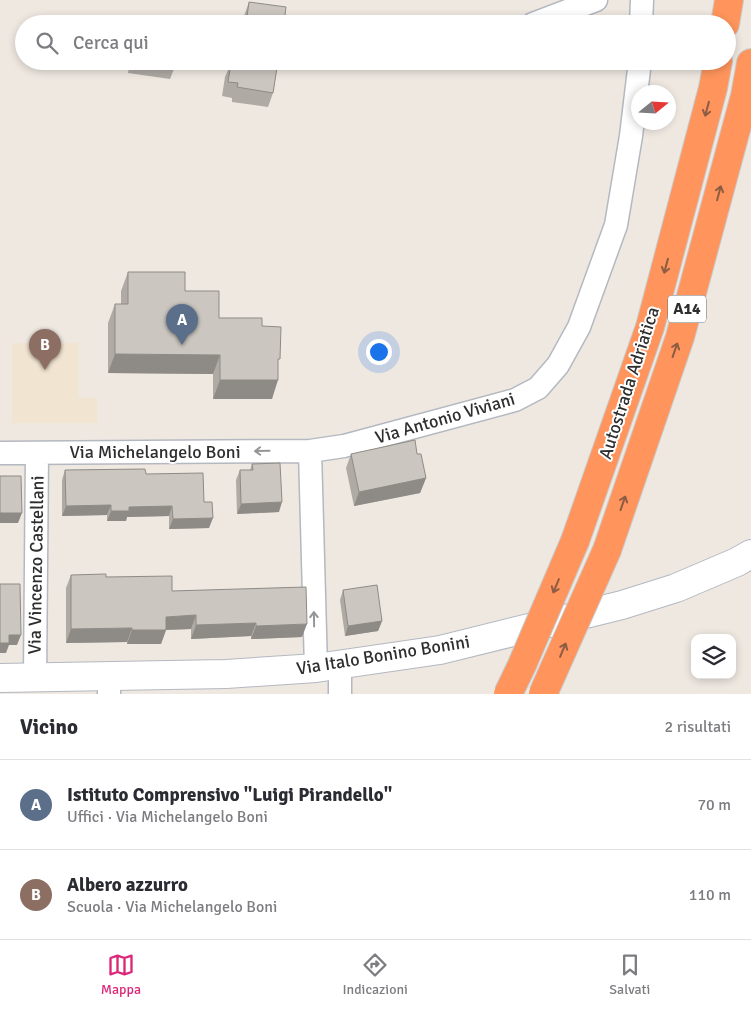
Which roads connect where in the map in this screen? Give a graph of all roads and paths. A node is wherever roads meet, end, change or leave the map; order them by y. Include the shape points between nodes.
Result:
1 (596, 0) edge
2 (642, 0) edge
3 (729, 0) edge
4 (557, 15) edge
5 (641, 15) edge
6 (726, 15) edge
7 (751, 63) edge
8 (639, 70) edge
9 (716, 70) edge
10 (310, 451) junction
11 (0, 453) edge
12 (37, 453) junction
13 (751, 554) edge
14 (328, 667) junction
15 (0, 678) edge
16 (35, 678) junction
17 (109, 685) edge
18 (340, 694) edge
19 (508, 694) edge
20 (543, 694) edge

1 - 4 street
2 - 5 street
3 - 6 highway
20 -> 7 highway, Autostrada Adriatica / A14, bridge via 607,550 680,337
8 - 10 street, Via Antonio Viviani via 616,225 579,327 558,365 538,388 515,400 344,446
9 -> 19 highway, Autostrada Adriatica / A14, bridge via 650,327 575,541
10 -> 12 street, Via Michelangelo Boni
14 -> 10 street
11 - 12 street, Via Michelangelo Boni
12 - 16 street, Via Vincenzo Castellani
13 - 14 main road, Via Italo Bonino Bonini via 676,588 622,605 440,650
14 - 17 main road, Via Italo Bonino Bonini
14 - 18 street
15 - 16 main road, Via Italo Bonino Bonini
16 - 17 main road, Via Italo Bonino Bonini

